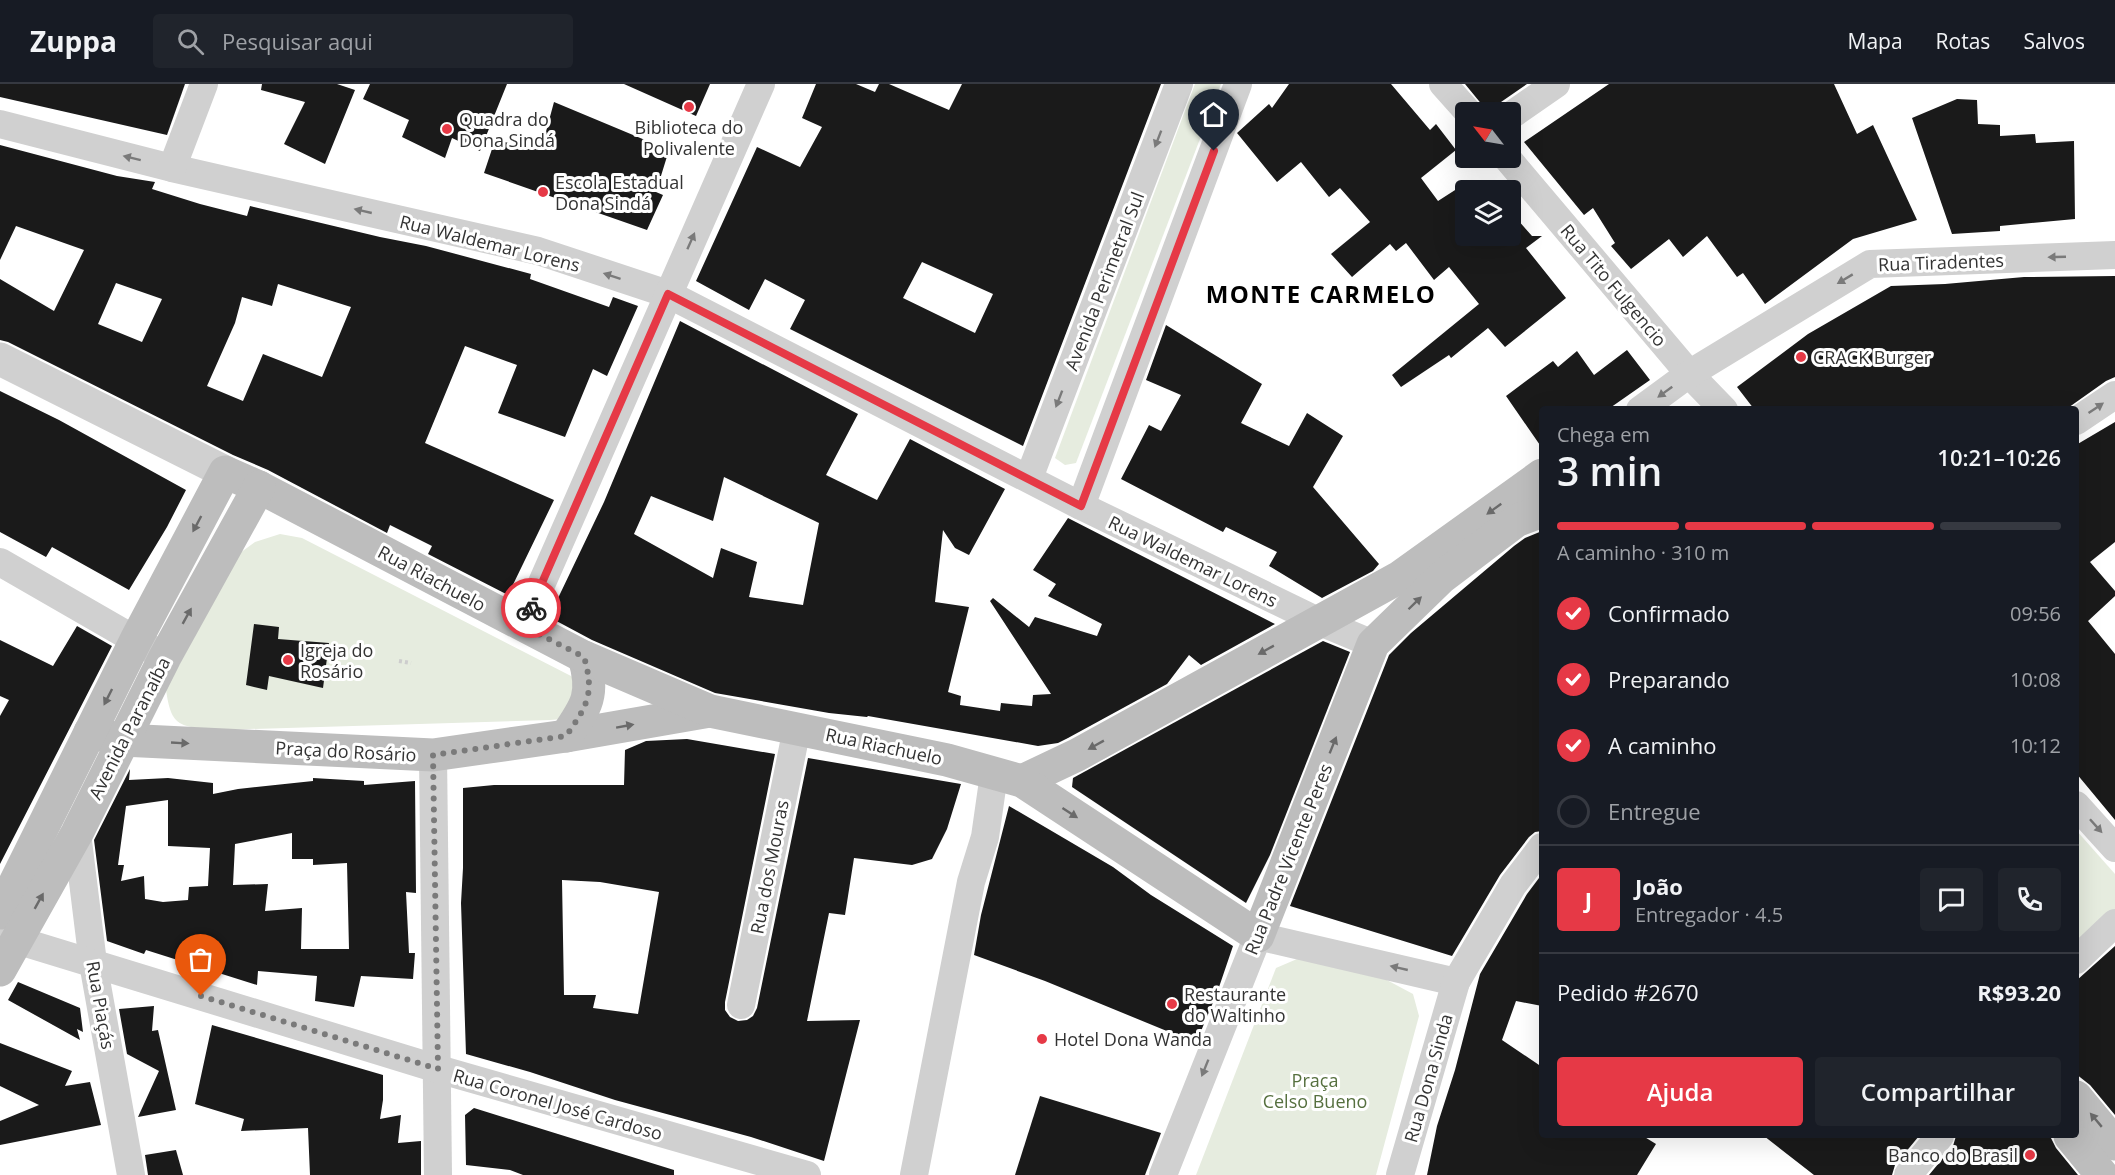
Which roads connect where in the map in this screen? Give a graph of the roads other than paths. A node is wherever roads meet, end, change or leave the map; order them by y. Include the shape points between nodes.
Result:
1 (204, 84) edge
2 (761, 84) edge
3 (1179, 84) edge
4 (1238, 84) edge
5 (1443, 84) edge
6 (1556, 84) edge
7 (1459, 102) edge
8 (1521, 108) edge
9 (0, 124) edge
10 (172, 168) junction
11 (1515, 168) edge
12 (2115, 255) edge
13 (668, 294) junction
14 (0, 359) edge
15 (1689, 374) junction
16 (2115, 394) edge
17 (1645, 406) edge
18 (1717, 406) edge
19 (2079, 419) edge
20 (225, 472) junction
21 (1029, 478) junction
22 (1539, 478) edge
23 (1539, 484) edge
24 (259, 487) junction
25 (1539, 499) edge
26 (1081, 506) junction
27 (1539, 512) edge
28 (0, 561) edge
29 (1318, 621) junction
30 (523, 626) junction
31 (136, 640) junction
32 (1373, 644) junction
33 (165, 657) junction
34 (584, 657) junction
35 (710, 711) junction
36 (796, 728) junction
37 (90, 732) junction
38 (566, 736) junction
39 (122, 740) junction
40 (433, 755) junction
41 (1008, 777) junction
42 (2079, 807) edge
43 (76, 833) junction
44 (2115, 848) edge
45 (1539, 852) edge
46 (2115, 923) edge
47 (6, 929) edge
48 (1258, 936) junction
49 (2079, 957) edge
50 (93, 963) junction
51 (0, 970) edge
52 (1456, 982) junction
53 (741, 1005) dead end
54 (438, 1069) junction
55 (2079, 1101) edge
56 (1938, 1138) edge
57 (2072, 1138) edge
58 (2115, 1144) edge
59 (131, 1175) edge
60 (438, 1175) edge
61 (807, 1175) edge
62 (914, 1175) edge
63 (1163, 1175) edge
64 (1400, 1175) edge
65 (1908, 1175) edge
66 (2102, 1175) edge

1 - 10 street
13 -> 2 street
3 -> 21 street, Avenida Perimetral Sul
4 - 26 street
5 - 7 street
6 - 8 street
10 -> 9 street, Rua Waldemar Lorens
13 -> 10 street, Rua Waldemar Lorens via 538,251
11 - 15 street, Rua Tito Fulgencio
12 -> 15 street, Rua Tiradentes via 1870,264
13 - 21 street, Rua Waldemar Lorens
13 - 30 street
14 - 20 street, Rua Riachuelo
15 -> 17 street, Rua Tiradentes
15 - 18 street, Rua Tito Fulgencio
19 -> 16 street
20 - 24 main road, Rua Riachuelo
20 -> 31 main road, Avenida Paranaíba
21 - 26 street, Rua Waldemar Lorens
22 -> 29 main road via 1400,577
23 - 25 main road
24 - 30 main road, Rua Riachuelo
33 -> 24 main road, Avenida Paranaíba
26 - 29 street, Rua Waldemar Lorens
32 -> 27 main road via 1442,577 1516,521
28 - 31 street
29 - 32 street, Rua Waldemar Lorens
29 -> 41 main road via 1077,755
30 - 34 main road, Rua Riachuelo
31 - 33 street
31 -> 37 main road, Avenida Paranaíba
48 -> 32 main road, Rua Padre Vicente Peres
33 - 39 main road, Avenida Paranaíba
34 - 35 main road, Rua Riachuelo
34 - 38 main road via 590,678 589,694 581,715
35 - 36 main road, Rua Riachuelo
38 -> 35 main road, Praça do Rosário
36 - 41 main road, Rua Riachuelo
36 - 53 street, Rua dos Mouras
37 - 39 main road, Praça do Rosário
37 - 47 main road, Avenida Paranaíba
38 - 40 main road, Praça do Rosário
39 -> 40 main road, Praça do Rosário
39 - 43 main road, Avenida Paranaíba
40 - 54 street
41 -> 48 main road, Rua Riachuelo
41 - 62 street via 971,882
42 -> 44 street
47 -> 43 main road, Avenida Paranaíba
43 - 50 street, Rua Piaçás
45 - 52 street, Rua Dona Sinda via 1513,885
46 - 49 street
47 - 50 street, Rua Coronel José Cardoso
47 - 51 main road, Avenida Paranaíba
52 -> 48 street
48 -> 63 street, Rua Padre Vicente Peres
50 - 54 street, Rua Coronel José Cardoso
50 - 59 street, Rua Piaçás
52 - 64 street, Rua Dona Sinda
54 - 60 street
54 - 61 street, Rua Coronel José Cardoso
58 -> 55 main road
56 - 65 street
57 - 66 main road

